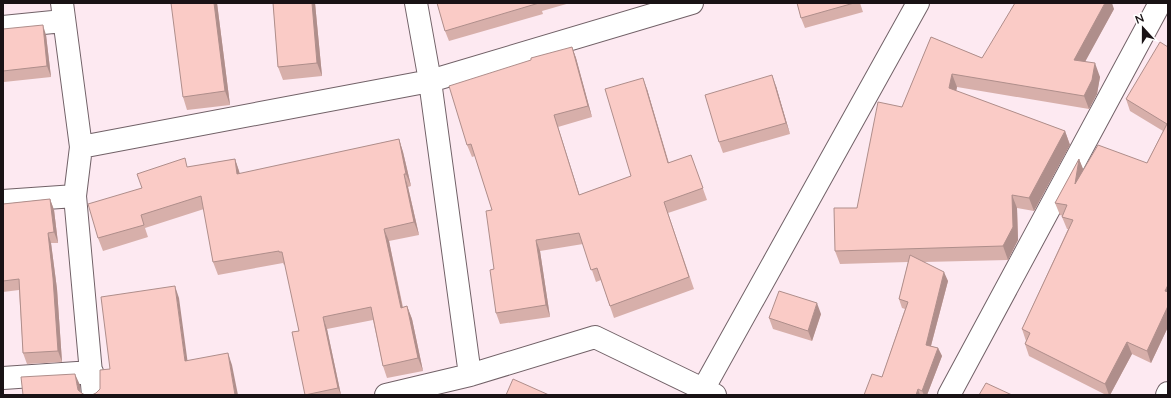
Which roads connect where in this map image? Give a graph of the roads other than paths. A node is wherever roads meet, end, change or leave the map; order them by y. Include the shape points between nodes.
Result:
1 (416, 3) edge
2 (692, 3) edge
3 (918, 3) edge
4 (1157, 9) edge
5 (62, 12) edge
6 (3, 27) edge
7 (430, 81) junction
8 (81, 147) junction
9 (75, 196) junction
10 (3, 201) edge
11 (92, 372) junction
12 (470, 375) junction
13 (3, 378) edge
14 (706, 393) edge
15 (93, 395) edge
16 (386, 395) edge
17 (949, 395) edge

1 - 7 street
2 - 7 street
3 - 14 street
4 - 17 street
5 - 6 street
5 - 8 street
7 - 8 street
7 - 12 street
8 - 9 street
9 - 10 street
9 - 11 street
11 - 13 street
11 - 15 street
12 - 14 street via 595,337
12 - 16 street

